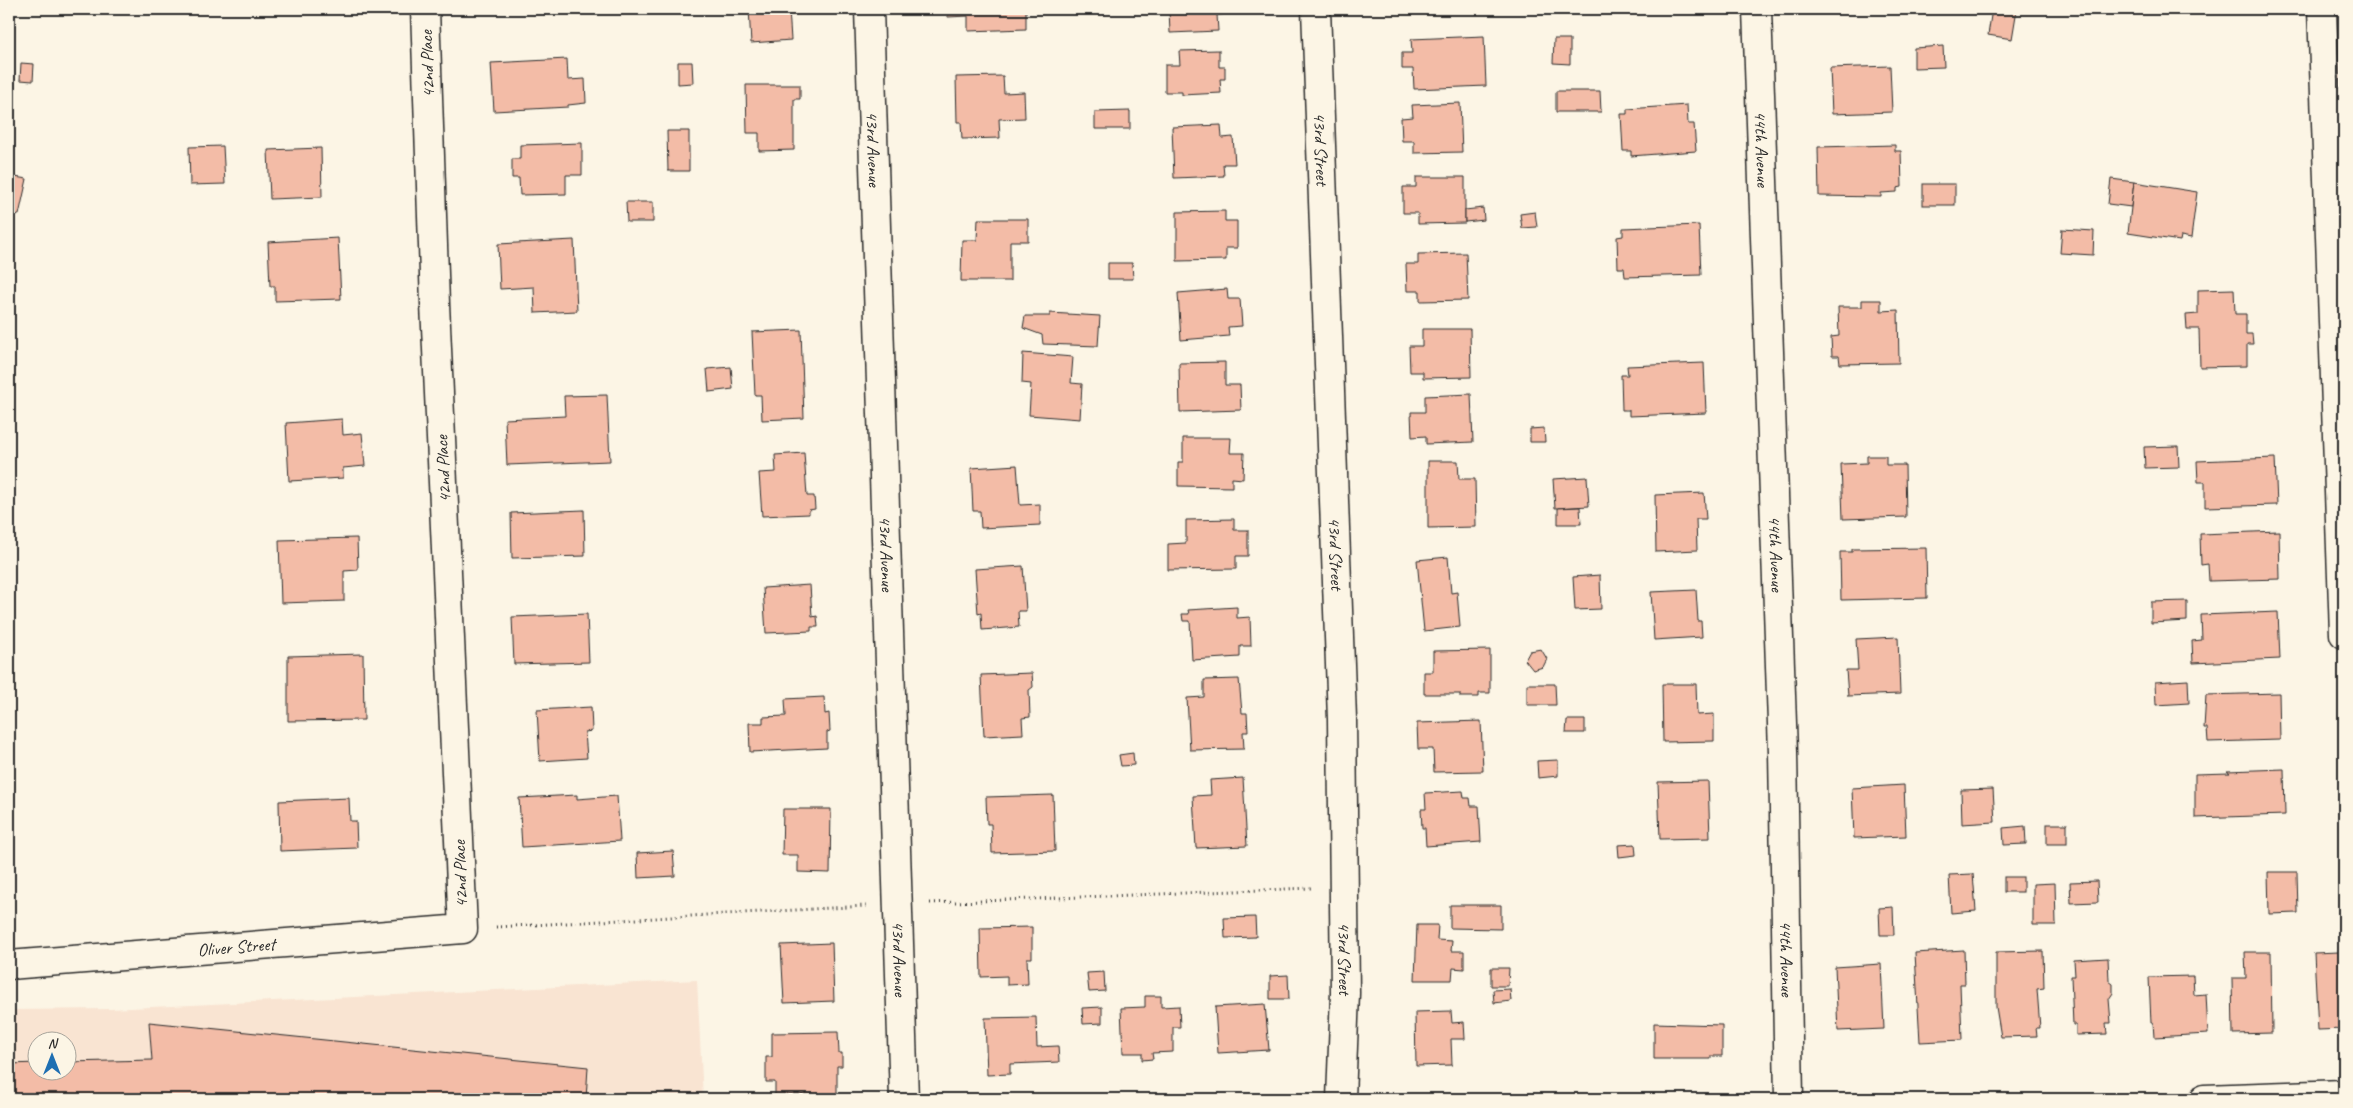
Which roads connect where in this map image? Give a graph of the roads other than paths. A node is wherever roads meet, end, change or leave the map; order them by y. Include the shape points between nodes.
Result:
1 (425, 9) edge
2 (869, 9) edge
3 (1316, 9) edge
4 (1757, 9) edge
5 (2322, 9) edge
6 (2340, 410) edge
7 (2344, 634) edge
8 (463, 929) joint
9 (9, 964) edge
10 (2344, 1094) edge
11 (904, 1099) edge
12 (1341, 1099) edge
13 (1789, 1099) edge
14 (2204, 1099) edge

1 - 8 street, 42nd Place
2 - 11 street, 43rd Avenue
3 - 12 street, 43rd Street via 1342,709 1345,993
4 - 13 street, 44th Avenue via 1782,752
5 - 6 street
6 - 7 street
8 - 9 street, Oliver Street
10 - 14 street

